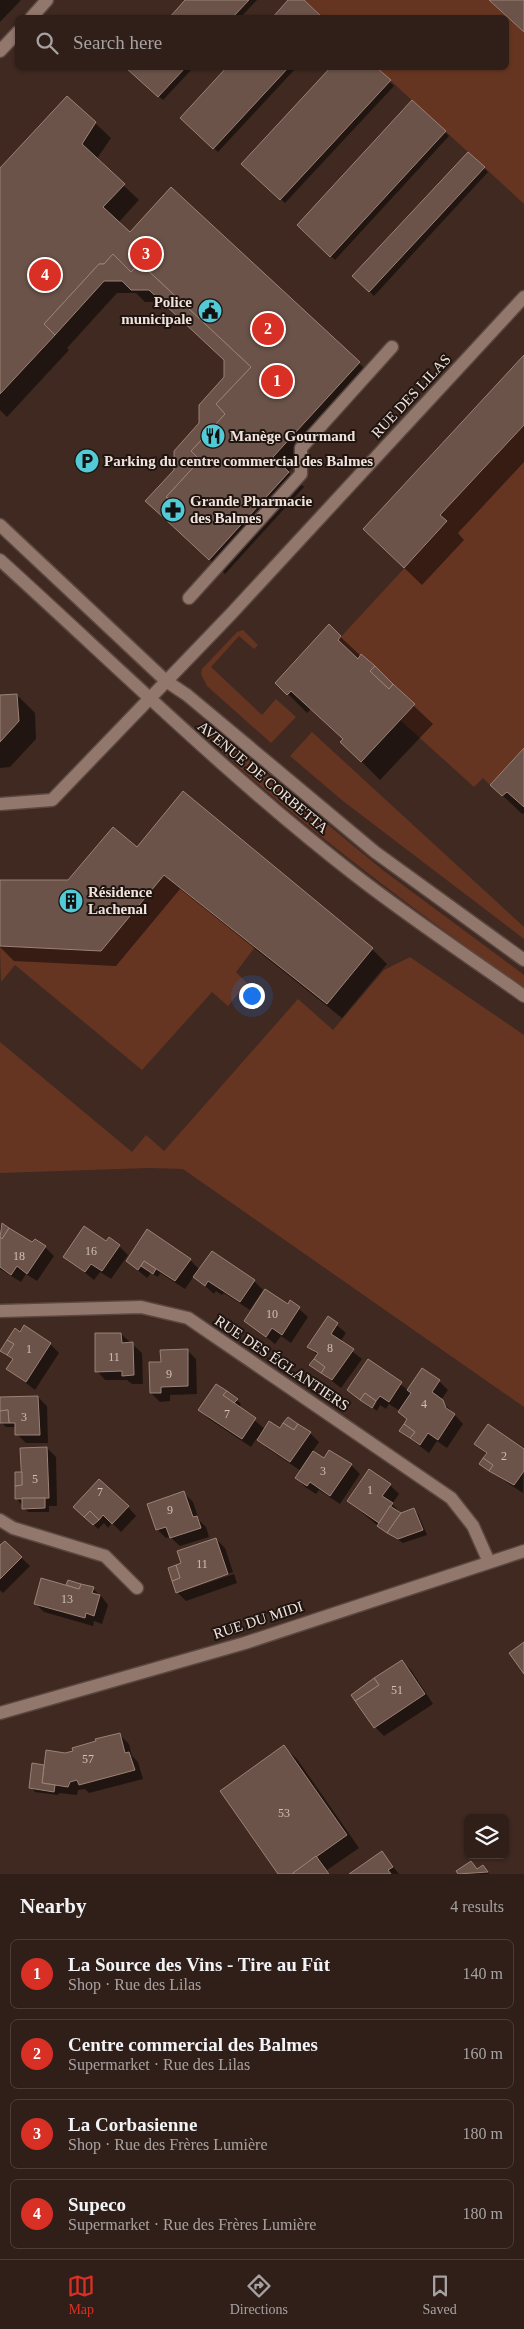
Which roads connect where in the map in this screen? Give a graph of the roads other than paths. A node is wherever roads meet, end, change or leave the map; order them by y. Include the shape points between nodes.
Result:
1 (47, 0) edge
2 (34, 15) edge
3 (15, 35) edge
4 (0, 51) edge
5 (524, 297) edge
6 (392, 347) dead end
7 (0, 525) edge
8 (0, 560) edge
9 (189, 598) dead end
10 (157, 690) junction
11 (0, 804) edge
12 (524, 960) edge
13 (524, 996) edge
14 (0, 1311) edge
15 (0, 1520) edge
16 (524, 1551) edge
17 (489, 1562) junction
18 (137, 1588) dead end
19 (0, 1713) edge

1 - 2 street
3 - 4 street
5 - 10 street, RUE DES LILAS
6 - 9 street via 301,448 301,474
7 - 10 street, AVENUE DE CORBETTA
8 - 10 street, AVENUE DE CORBETTA
10 - 11 street, RUE DES LILAS via 52,800
10 - 12 street, AVENUE DE CORBETTA via 187,694 375,852
10 - 13 street, AVENUE DE CORBETTA via 189,736 355,875
14 - 17 street, RUE DES ÉGLANTIERS via 141,1306 188,1318 451,1498 474,1526
15 - 18 street via 13,1528 105,1556
16 - 17 street, RUE DU MIDI
17 - 19 street, RUE DU MIDI via 245,1642

